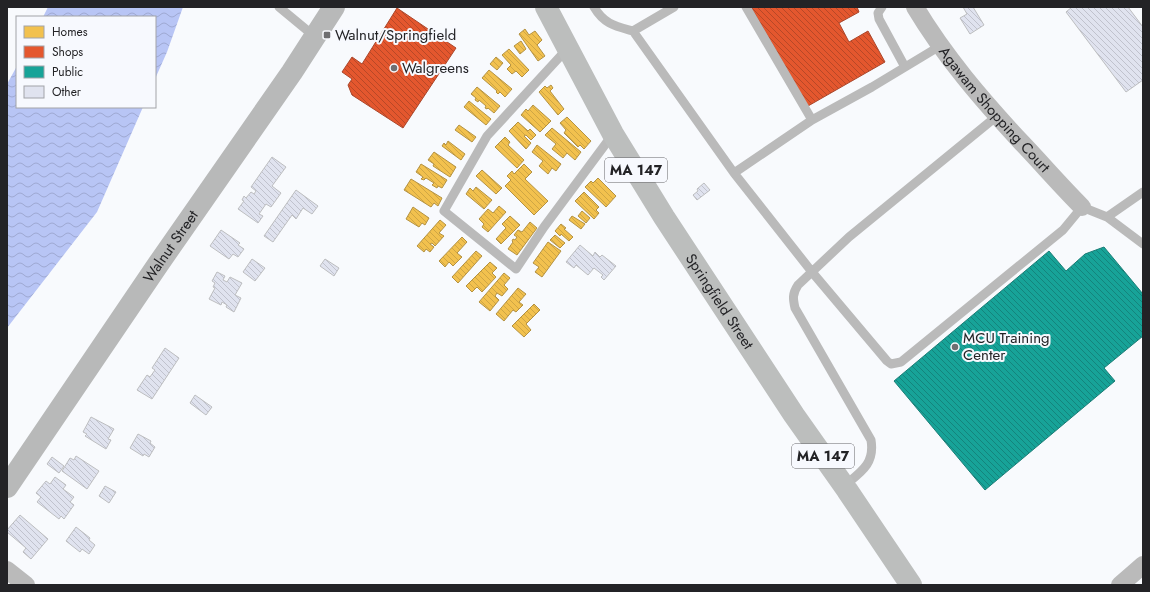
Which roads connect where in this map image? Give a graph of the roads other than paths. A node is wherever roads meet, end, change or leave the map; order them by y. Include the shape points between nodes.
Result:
1 (279, 7) edge
2 (334, 7) edge
3 (546, 7) edge
4 (594, 7) edge
5 (746, 7) edge
6 (882, 7) edge
7 (915, 7) edge
8 (670, 8) edge
9 (633, 31) junction
10 (314, 36) junction
11 (940, 46) junction
12 (567, 49) junction
13 (905, 67) junction
14 (997, 116) junction
15 (812, 120) junction
16 (613, 134) junction
17 (734, 173) junction
18 (1143, 192) edge
19 (1082, 207) junction
20 (1107, 216) junction
21 (1143, 244) edge
22 (812, 272) junction
23 (7, 486) edge
24 (844, 486) junction
25 (1143, 565) edge
26 (7, 570) edge
27 (26, 585) edge
28 (911, 585) edge
29 (1120, 585) edge

1 - 10 lane
2 - 10 main road, Walnut Street
3 - 12 main road, Springfield Street / MA 147
4 - 9 lane via 599,16 610,24
5 - 15 lane
6 - 13 lane via 878,13 880,19
7 - 11 street, Agawam Shopping Court
8 - 9 lane
9 - 17 lane
10 - 23 main road, Walnut Street
11 - 13 lane
11 - 14 street, Agawam Shopping Court
12 - 16 main road, Springfield Street / MA 147
12 - 16 lane via 488,136 444,211 516,269
13 - 15 lane
14 - 19 street, Agawam Shopping Court
14 - 22 lane via 860,228
15 - 17 lane
16 - 24 main road, Springfield Street / MA 147 via 691,260
17 - 22 lane
18 - 20 lane
19 - 20 lane
19 - 22 lane via 1063,230 896,364 887,361
20 - 21 lane
22 - 24 lane via 794,291 795,308 872,445 870,460 864,470
24 - 28 main road, Springfield Street / MA 147
25 - 29 street
26 - 27 street

